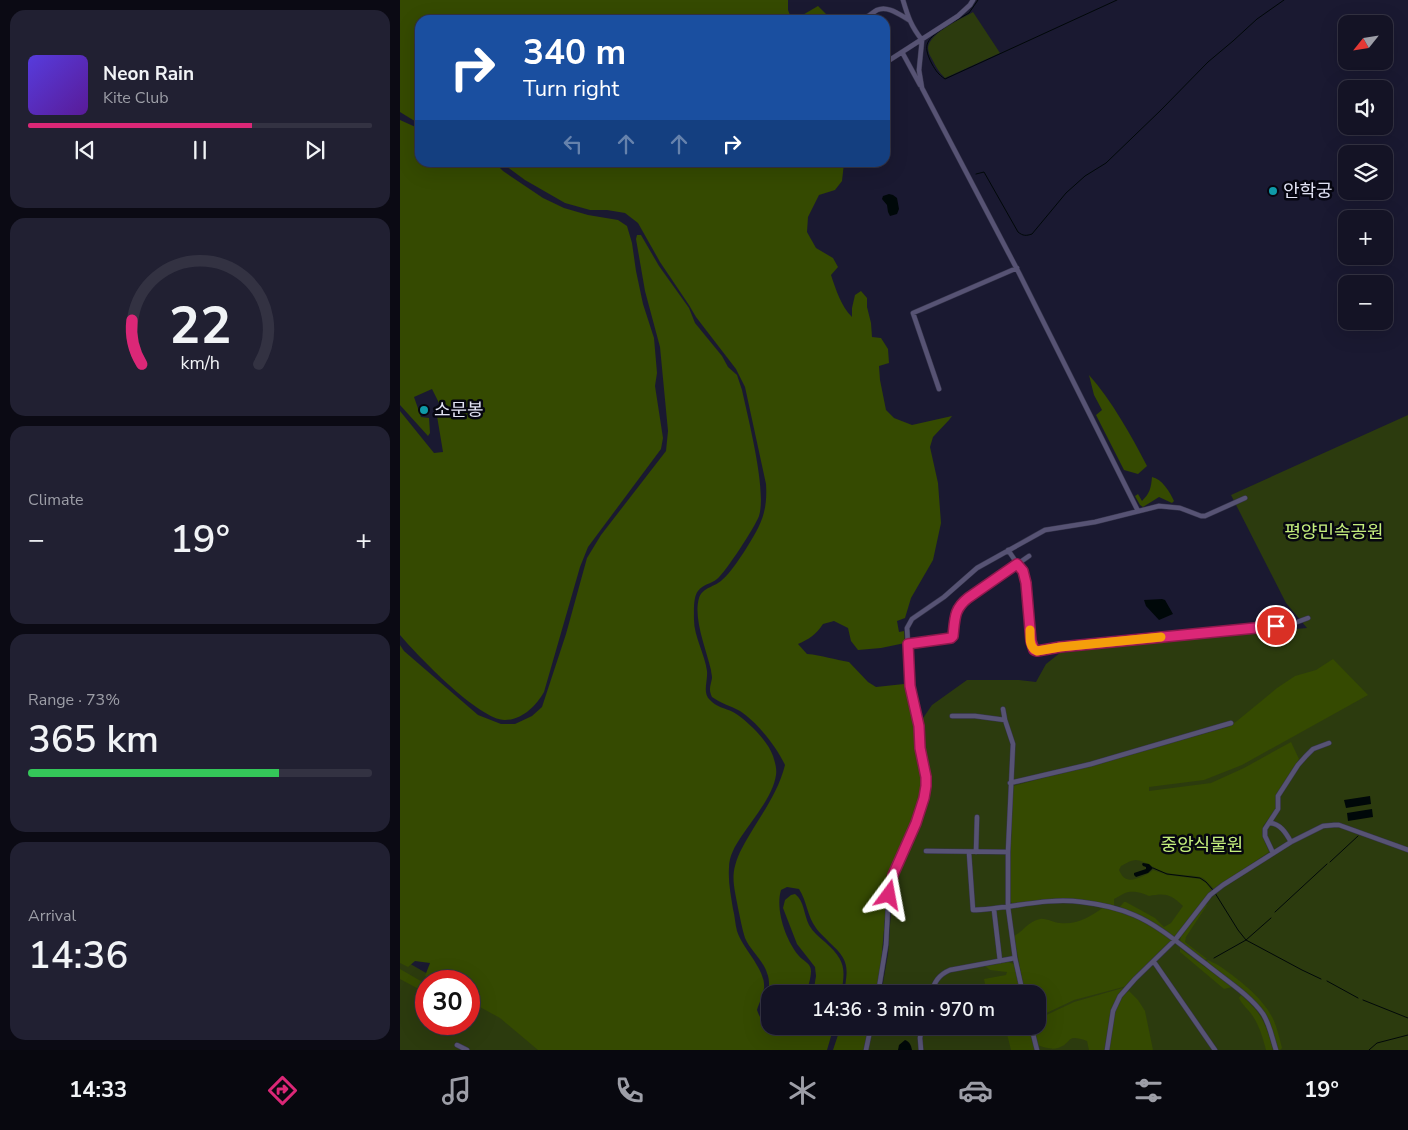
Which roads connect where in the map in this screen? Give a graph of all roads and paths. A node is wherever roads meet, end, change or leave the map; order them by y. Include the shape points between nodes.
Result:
1 (903, 0) edge
2 (973, 0) edge
3 (871, 15) edge
4 (909, 20) junction
5 (922, 40) junction
6 (902, 52) junction
7 (890, 60) edge
8 (922, 88) junction
9 (1017, 268) junction
10 (939, 389) dead end
11 (1245, 498) dead end
12 (1138, 511) junction
13 (1008, 550) junction
14 (1028, 556) dead end
15 (1017, 564) junction
16 (1308, 618) dead end
17 (908, 644) junction
18 (1003, 709) dead end
19 (952, 716) dead end
20 (1005, 720) junction
21 (1231, 723) dead end
22 (1329, 743) dead end
23 (1010, 783) junction
24 (977, 817) dead end
25 (1269, 823) junction
26 (1291, 842) junction
27 (1408, 850) edge
28 (926, 851) dead end
29 (976, 852) junction
30 (1008, 852) junction
31 (968, 853) junction
32 (1273, 853) junction
33 (1008, 907) junction
34 (994, 910) junction
35 (1176, 940) junction
36 (1015, 958) junction
37 (1000, 961) junction
38 (1154, 962) junction
39 (879, 985) edge
40 (934, 985) edge
41 (1022, 985) edge
42 (869, 1035) edge
43 (920, 1035) edge
44 (1033, 1035) edge
45 (457, 1045) dead end
46 (468, 1050) edge
47 (866, 1050) edge
48 (921, 1050) edge
49 (1037, 1050) edge
50 (1108, 1050) edge
51 (1215, 1050) edge
52 (1276, 1050) edge

1 - 4 street
2 - 5 street via 958,16
3 - 4 street via 882,9
4 - 5 street
5 - 6 street
5 - 8 street via 919,70
6 - 7 street
6 - 8 street
8 - 9 street
9 - 10 street via 913,313
9 - 12 street
11 - 12 street via 1205,516 1172,506
12 - 13 street via 1045,530
13 - 15 street
13 - 17 street via 977,568 912,619 907,628
14 - 15 street
15 - 16 street via 1025,575 1031,641 1037,651 1289,625
15 - 17 street via 962,603 955,616 951,638
17 - 39 street via 910,686 919,726 926,786 916,823 893,875
18 - 20 street
19 - 20 street
20 - 23 street via 1013,744
21 - 23 street via 1083,766
22 - 25 street via 1313,749 1298,765 1278,796 1278,809
23 - 30 street
24 - 29 street
25 - 26 street via 1285,832
25 - 32 street via 1265,836
26 - 27 street via 1317,829 1339,825
26 - 32 street
28 - 31 street
29 - 30 street
29 - 31 street
30 - 33 street
31 - 34 street via 973,910
32 - 35 street via 1210,895
33 - 34 street
33 - 35 street via 1060,901 1090,903 1136,915
33 - 36 street
34 - 37 street
35 - 38 street
35 - 52 street via 1263,1013
36 - 37 street
36 - 41 street
37 - 40 street via 944,972
38 - 50 street via 1116,1002
38 - 51 street
42 - 47 street
43 - 48 street
44 - 49 street
45 - 46 street

